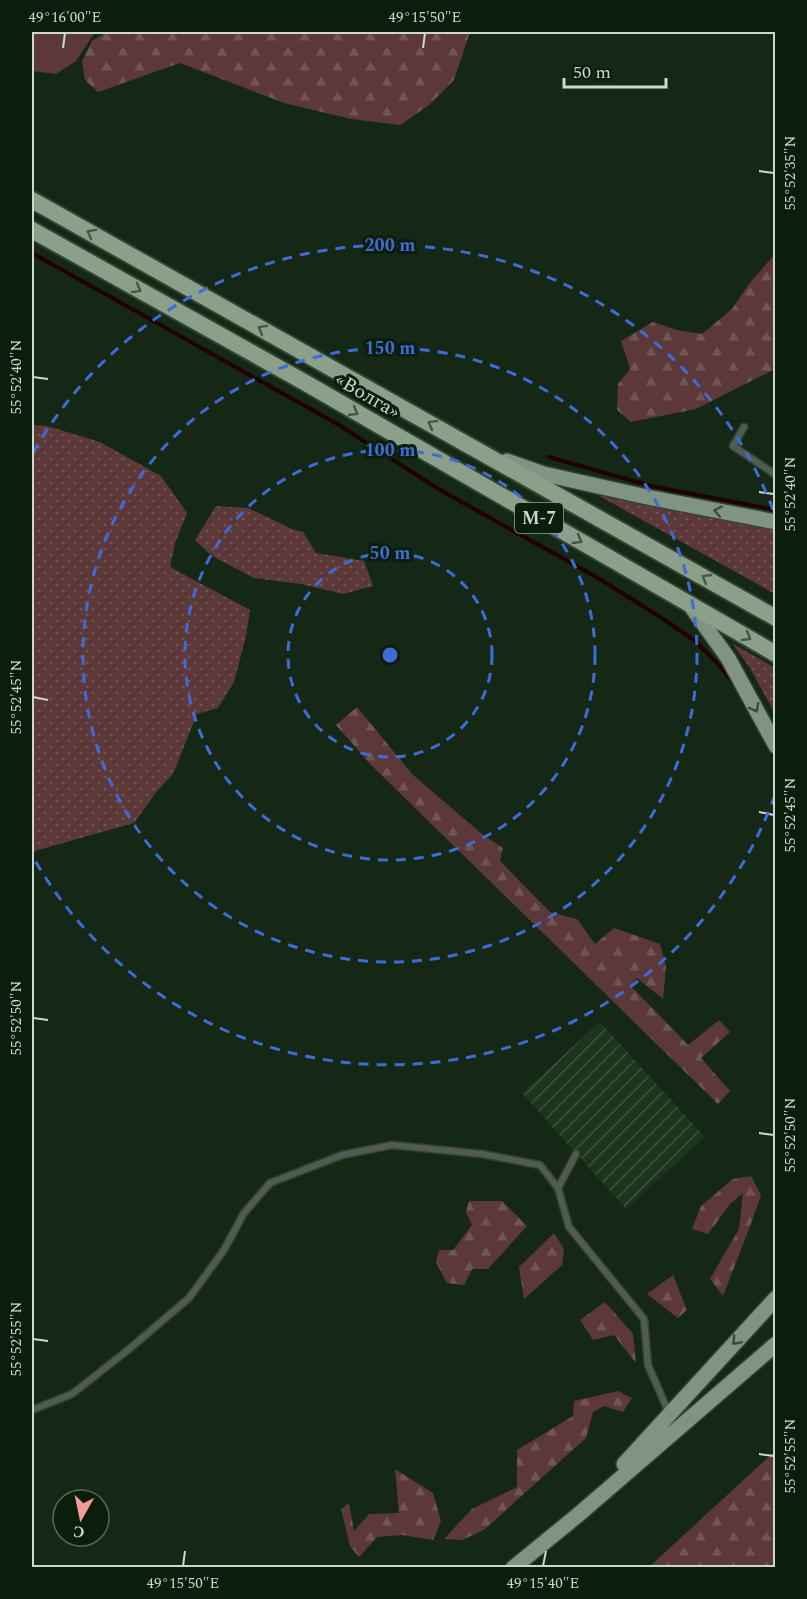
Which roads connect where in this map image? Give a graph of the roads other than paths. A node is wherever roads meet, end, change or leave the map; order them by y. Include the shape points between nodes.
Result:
1 (32, 200) edge
2 (32, 230) edge
3 (744, 427) dead end
4 (483, 453) junction
5 (776, 475) edge
6 (776, 522) edge
7 (690, 605) junction
8 (776, 618) edge
9 (776, 654) edge
10 (776, 746) edge
11 (576, 1154) dead end
12 (558, 1188) junction
13 (776, 1298) edge
14 (776, 1344) edge
15 (32, 1410) edge
16 (669, 1414) junction
17 (578, 1515) junction
18 (513, 1568) edge

4 -> 1 highway, «Волга» / М-7
2 -> 7 highway, «Волга» / М-7
3 - 5 lane via 733,446
6 -> 4 main road via 544,474
8 -> 4 highway, «Волга» / М-7
7 -> 9 highway, «Волга» / М-7
7 -> 10 main road via 728,658
11 - 12 lane
12 - 15 lane via 540,1165 482,1154 392,1145 342,1155 270,1183 244,1213 224,1250 189,1298 72,1394
12 - 16 lane via 569,1227 644,1319 648,1365
13 -> 16 main road
14 - 17 main road
16 - 17 main road
17 - 18 main road

